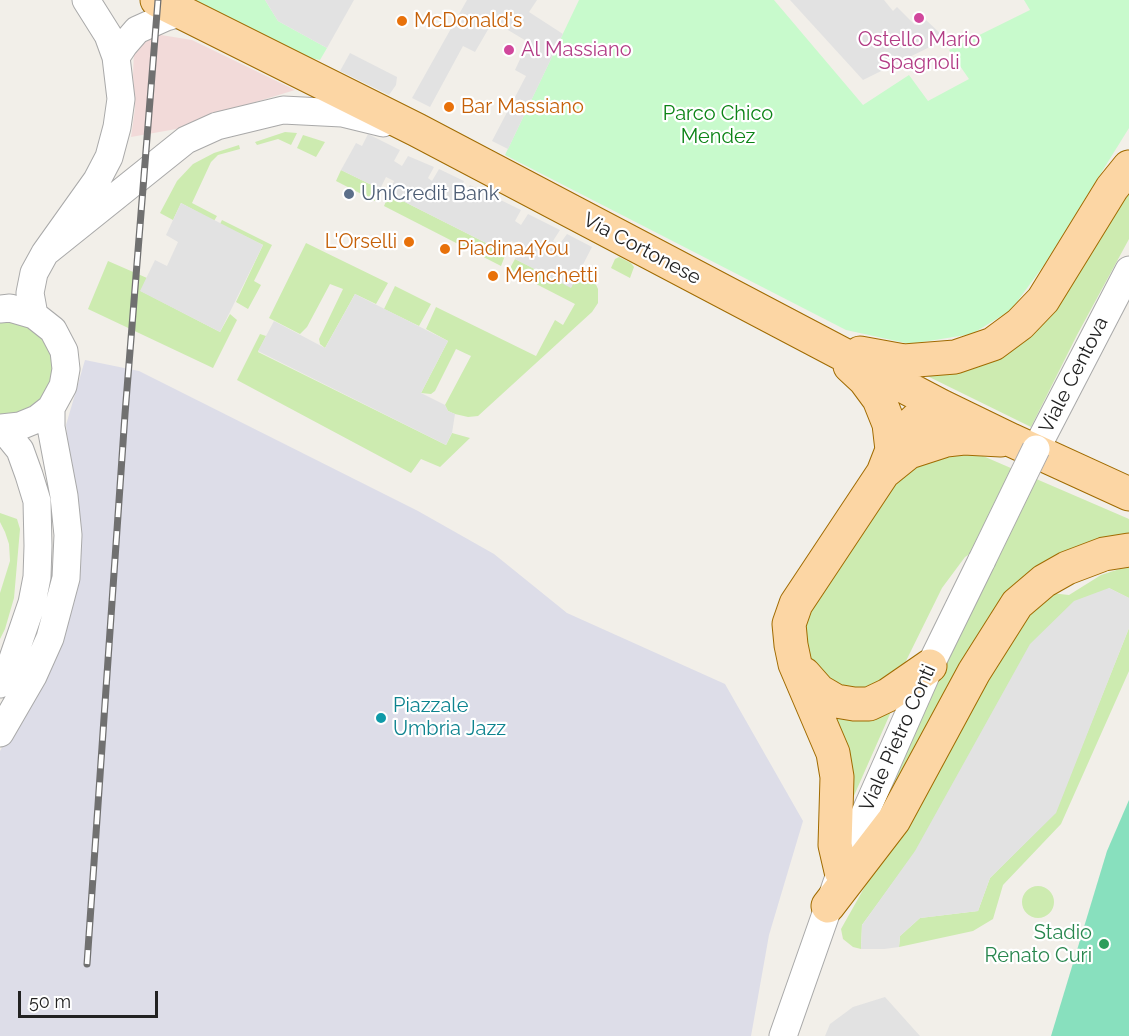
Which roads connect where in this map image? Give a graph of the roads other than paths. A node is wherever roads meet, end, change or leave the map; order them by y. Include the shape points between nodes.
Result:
1 (86, 0) edge
2 (170, 6) edge
3 (116, 57) junction
4 (417, 130) junction
5 (1129, 167) edge
6 (45, 253) junction
7 (1129, 270) edge
8 (0, 309) edge
9 (34, 315) junction
10 (831, 348) junction
11 (942, 406) junction
12 (51, 408) junction
13 (1, 428) edge
14 (1024, 445) junction
15 (888, 462) junction
16 (1126, 491) edge
17 (1129, 550) edge
18 (795, 664) junction
19 (930, 666) junction
20 (0, 684) edge
21 (0, 733) edge
22 (840, 872) junction
23 (828, 906) junction
24 (783, 1036) edge

1 - 3 street via 108,35
2 - 3 street via 166,16 137,30
2 - 4 main road, Via Cortonese
3 - 6 street via 120,99 109,158
4 - 6 street via 342,113 283,110 217,126 186,140
4 - 10 main road, Via Cortonese
5 - 10 main road via 1042,300 1020,324 993,344 955,357 904,361
6 - 9 street via 34,273 30,293
7 - 14 street, Viale Centova
8 - 9 street
9 - 12 street via 52,330 64,351 63,386
10 - 11 main road, Via Cortonese
10 - 15 main road via 866,380 879,399 889,423
11 - 14 main road, Via Cortonese
11 - 15 main road via 910,423
12 - 13 street via 29,423
12 - 21 street via 68,535 66,578 50,638
13 - 20 street via 20,450 29,475 37,501 38,546 32,603
14 - 15 main road via 964,438 945,440
14 - 16 main road, Via Cortonese
14 - 19 street, Viale Pietro Conti, bridge via 982,560
15 - 18 main road via 796,604 789,624
17 - 23 main road via 1104,554 1067,568 1017,604 974,672 894,820
18 - 19 main road via 819,691 854,705 888,695
18 - 22 main road via 833,753 837,787 835,845
19 - 22 street, Viale Pietro Conti
22 - 23 street, Viale Pietro Conti
23 - 24 street, Viale Pietro Conti

